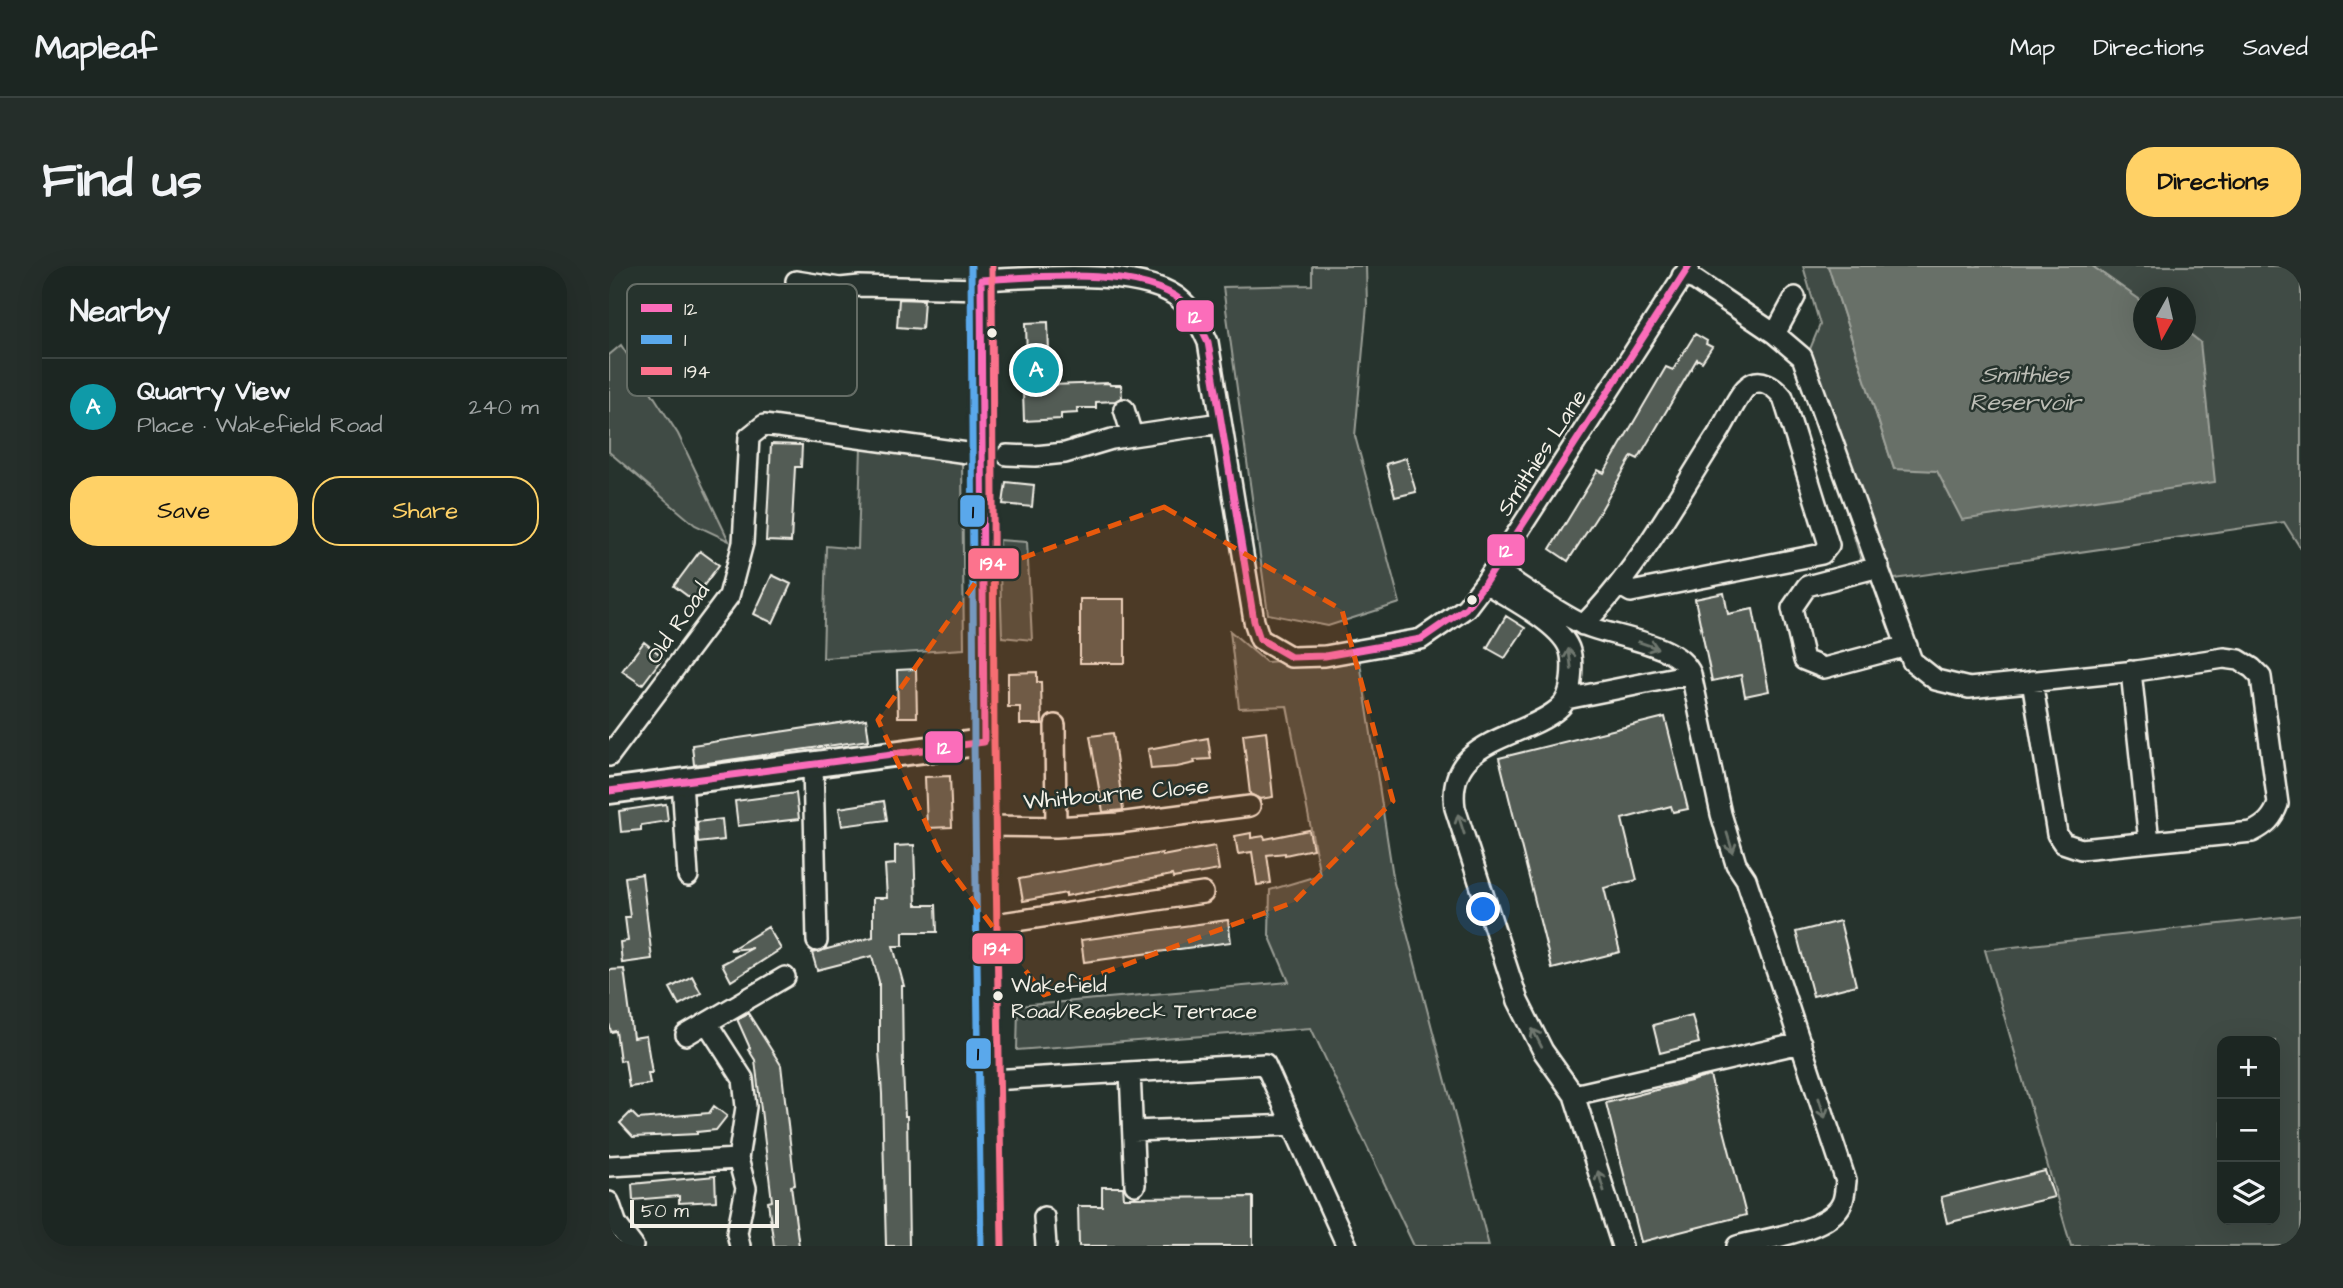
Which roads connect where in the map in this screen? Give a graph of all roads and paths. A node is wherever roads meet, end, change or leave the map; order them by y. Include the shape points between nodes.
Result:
1 (1686, 271) edge
2 (981, 278) edge
3 (796, 281) dead end
4 (815, 284) edge
5 (857, 286) edge
6 (1795, 297) dead end
7 (1775, 334) junction
8 (1124, 409) dead end
9 (1220, 423) junction
10 (1132, 435) junction
11 (982, 455) junction
12 (1007, 455) dead end
13 (1879, 567) junction
14 (1490, 576) junction
15 (1619, 585) junction
16 (1583, 625) junction
17 (1907, 646) junction
18 (2131, 671) junction
19 (1691, 674) junction
20 (2032, 681) junction
21 (1566, 699) junction
22 (1055, 725) dead end
23 (984, 742) junction
24 (609, 756) edge
25 (813, 765) junction
26 (682, 781) junction
27 (609, 791) edge
28 (1249, 806) dead end
29 (987, 825) junction
30 (1056, 827) junction
31 (2149, 842) junction
32 (688, 876) dead end
33 (1203, 893) dead end
34 (988, 925) junction
35 (817, 941) dead end
36 (785, 976) dead end
37 (707, 1023) junction
38 (686, 1035) dead end
39 (1801, 1043) junction
40 (1130, 1072) junction
41 (991, 1080) junction
42 (1574, 1095) junction
43 (1293, 1125) junction
44 (1133, 1131) junction
45 (738, 1159) junction
46 (609, 1166) edge
47 (1135, 1185) dead end
48 (609, 1202) edge
49 (1044, 1217) dead end
50 (633, 1246) edge
51 (740, 1246) edge
52 (992, 1246) edge
53 (1046, 1246) edge
54 (1347, 1246) edge
55 (1622, 1246) edge
56 (1737, 1246) edge

1 - 7 street
1 - 14 street, Smithies Lane
2 - 5 street, Smithies Lane
2 - 9 street, Smithies Lane via 1137,279 1181,299 1208,342
2 - 11 main road
3 - 4 street, Smithies Lane
6 - 7 street
7 - 13 street via 1802,357
8 - 10 street
9 - 10 street
9 - 14 street, Smithies Lane via 1254,621 1260,639 1272,648 1291,657 1325,656 1421,639 1466,608
10 - 12 street via 1065,453
11 - 23 main road
11 - 24 street, Old Road via 764,425 750,437 743,543 729,596
13 - 17 street
13 - 17 street via 1807,586 1792,608 1804,660 1824,668
14 - 16 street
21 -> 14 street via 1570,649
15 - 15 street via 1746,387 1768,383 1776,388 1783,397 1829,545 1826,550 1644,590 1630,592
15 - 16 street
16 -> 19 street via 1680,658
17 - 20 street via 1912,661 1936,681 1969,688
18 - 20 street
18 - 31 street
18 - 31 street via 2224,659 2239,660 2252,668 2261,677 2278,804 2269,822 2252,832
19 - 21 street
19 -> 39 street via 1721,814
20 - 31 street via 2059,839 2081,849
42 -> 21 street via 1543,1051 1518,1001 1453,794 1462,768 1490,741 1543,718
22 - 30 street
23 - 25 main road
23 - 29 main road
25 - 26 main road
25 - 35 street
26 - 27 main road
26 - 32 street
28 - 30 street, Whitbourne Close
29 - 30 street, Whitbourne Close
29 - 34 main road
33 - 34 street
34 - 41 main road
36 - 37 street
37 - 38 street
37 - 45 street via 743,1079 746,1107
39 - 42 street
39 -> 56 street via 1846,1181 1842,1205 1807,1228
40 - 41 street
40 - 43 street via 1265,1064
40 - 44 street
41 - 52 main road
55 -> 42 street
43 - 44 street
43 - 54 street
44 - 47 street
45 - 46 street
45 - 51 street via 747,1188 737,1233
48 - 50 street
49 - 53 street

